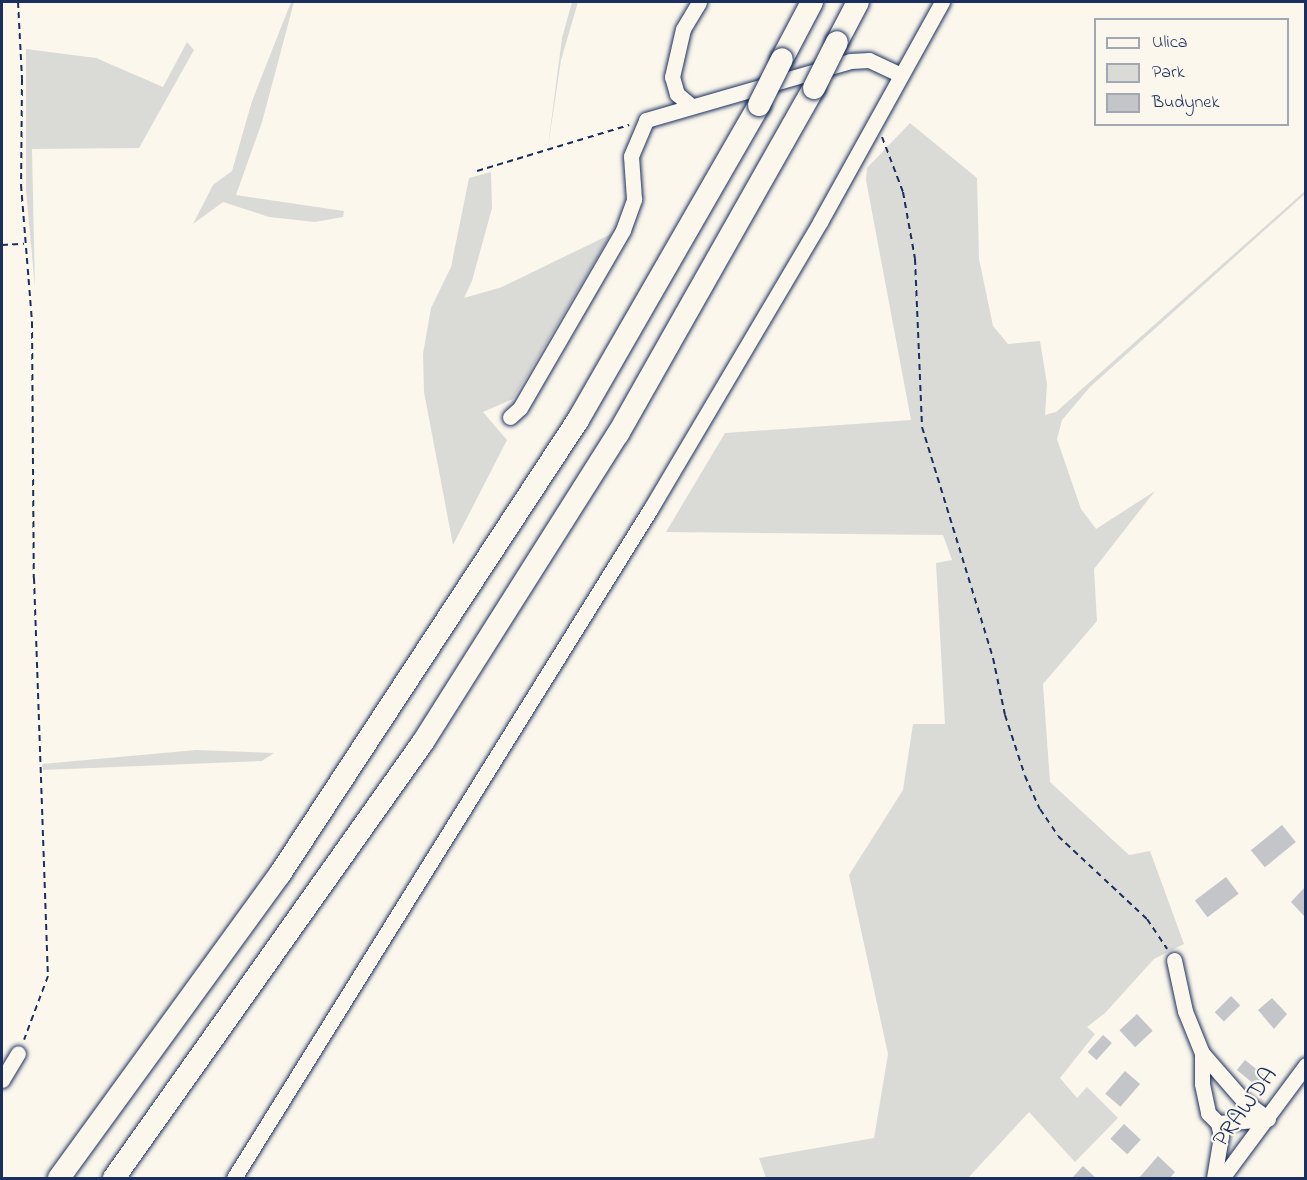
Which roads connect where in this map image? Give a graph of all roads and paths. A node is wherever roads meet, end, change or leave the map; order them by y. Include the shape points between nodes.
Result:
1 (18, 2) edge
2 (699, 2) edge
3 (812, 2) edge
4 (858, 2) edge
5 (942, 2) edge
6 (899, 74) junction
7 (689, 104) junction
8 (646, 120) junction
9 (877, 121) junction
10 (477, 171) dead end
11 (24, 244) junction
12 (2, 245) edge
13 (510, 417) dead end
14 (1174, 960) joint
15 (18, 1053) joint
16 (1202, 1053) junction
17 (1305, 1065) edge
18 (2, 1080) edge
19 (1268, 1119) junction
20 (1218, 1123) junction
21 (59, 1179) edge
22 (114, 1179) edge
23 (234, 1179) edge
24 (1214, 1179) edge
25 (1222, 1179) edge

1 - 11 path
2 - 7 street via 683,29 672,77 677,94
3 - 21 highway, bridge via 759,105 578,420 280,874
4 - 22 highway, bridge via 814,88 618,434 423,742
5 - 6 street
6 - 7 street via 869,60 850,61
6 - 9 street
7 - 8 street
8 - 10 path
8 - 13 street via 631,156 634,199 623,230 520,408
9 - 14 path via 903,192 915,259 922,427 1025,776 1058,836 1147,919
9 - 23 street via 612,573
11 - 12 path
11 - 15 path via 32,322 34,578 48,976
14 - 16 street via 1185,1011
15 - 18 street
16 - 19 street via 1243,1100
16 - 20 street via 1202,1084 1208,1113
17 - 19 street, PRAWDA
19 - 20 street
19 - 25 street, PRAWDA
20 - 24 street via 1221,1136

